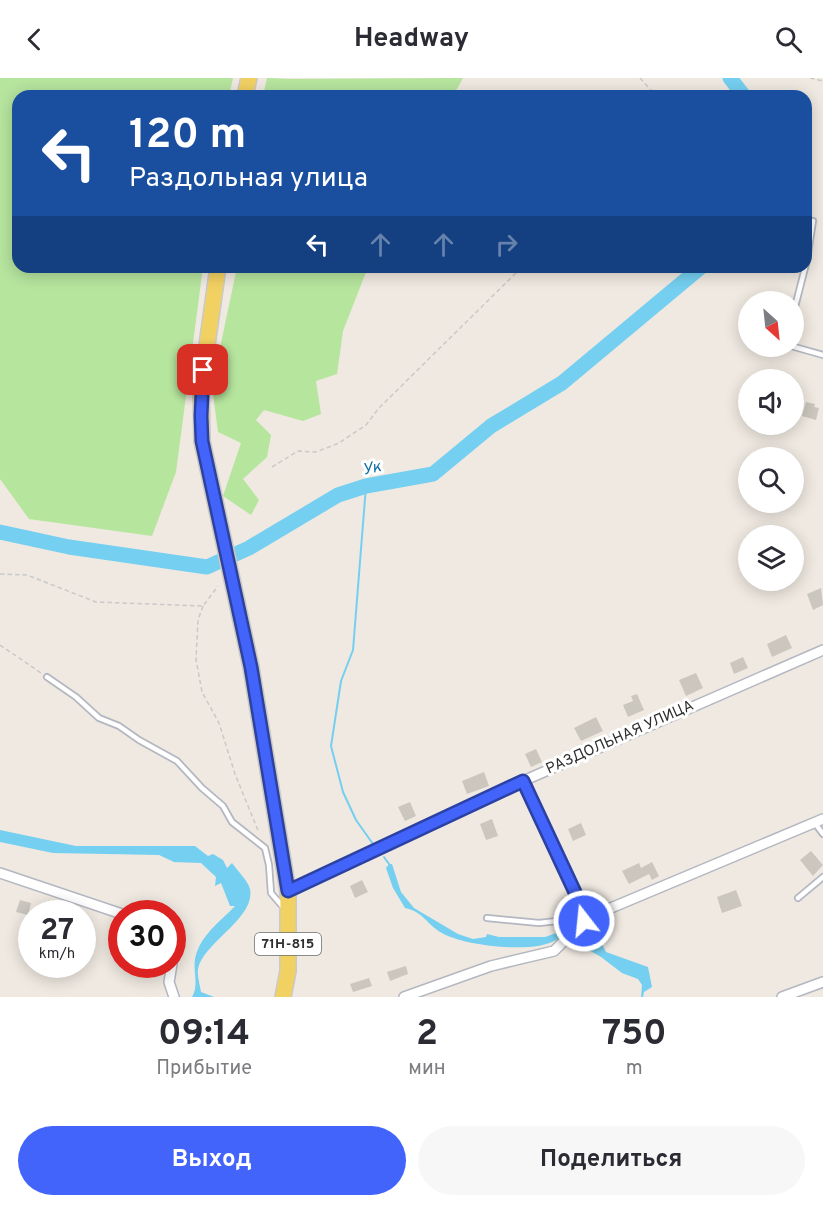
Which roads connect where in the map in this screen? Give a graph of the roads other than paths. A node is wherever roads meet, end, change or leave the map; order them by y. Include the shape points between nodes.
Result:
1 (813, 221) dead end
2 (812, 228) edge
3 (217, 273) edge
4 (804, 273) edge
5 (799, 291) edge
6 (804, 350) edge
7 (823, 355) edge
8 (823, 650) edge
9 (47, 677) road end
10 (523, 781) junction
11 (818, 820) edge
12 (823, 834) edge
13 (0, 873) edge
14 (823, 877) edge
15 (288, 891) junction
16 (798, 898) dead end
17 (108, 909) edge
18 (288, 913) junction
19 (487, 918) dead end
20 (587, 918) junction
21 (170, 978) edge
22 (823, 982) edge
23 (174, 997) edge
24 (283, 997) edge
25 (404, 997) edge
26 (782, 997) edge

1 - 2 lane
3 - 15 main road, 71Н-815 via 207,335 202,441 251,667
4 - 5 lane
6 - 7 lane
8 - 10 street, РАЗДОЛЬНАЯ УЛИЦА
9 - 18 lane via 99,718 177,761 224,806 232,822 265,848 271,893
10 - 15 street, РАЗДОЛЬНАЯ УЛИЦА
10 - 20 street
11 - 12 lane
11 - 20 street
13 - 17 street
14 - 16 lane
15 - 18 main road, 71Н-815
18 - 24 main road, 71Н-815 via 288,971
19 - 20 lane via 539,922
20 - 25 street via 554,951 491,966
21 - 23 street
22 - 26 street

